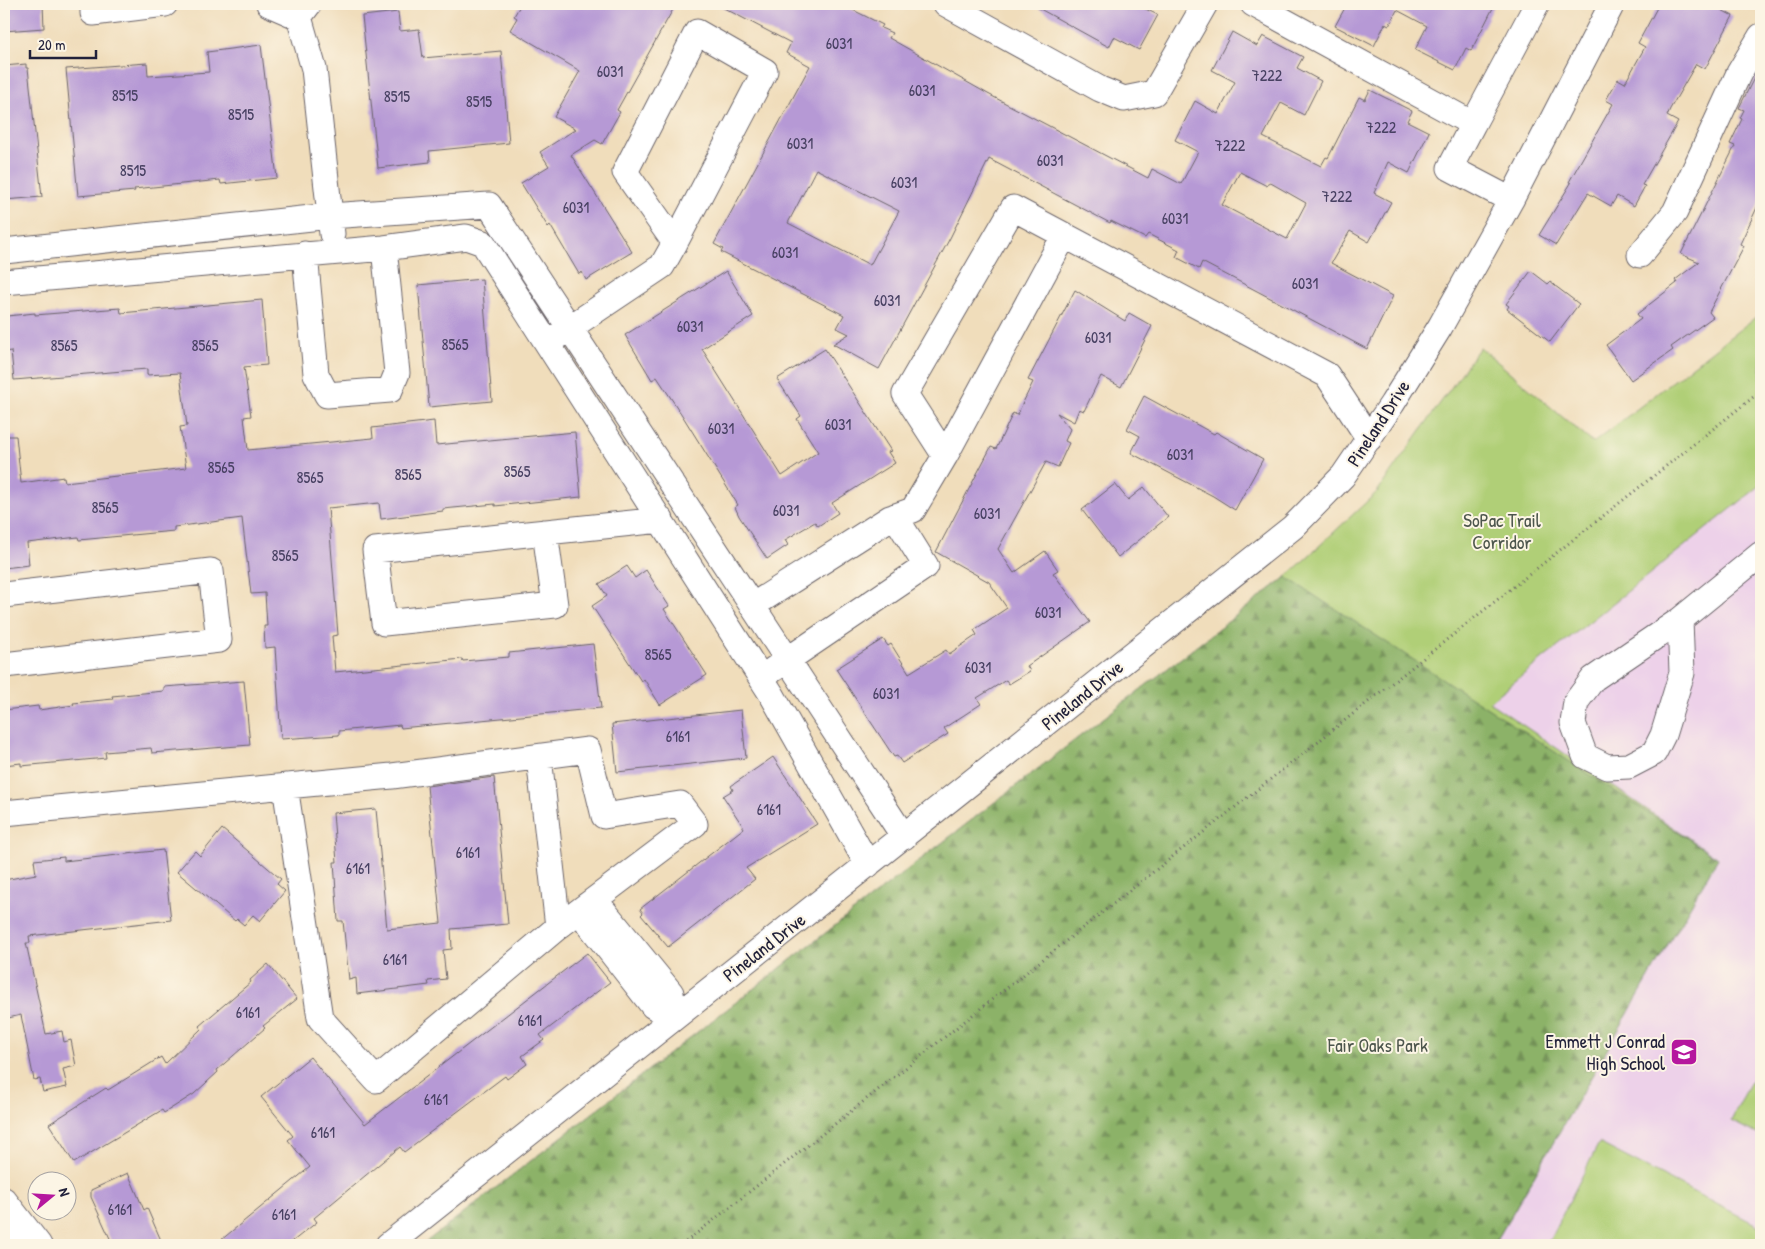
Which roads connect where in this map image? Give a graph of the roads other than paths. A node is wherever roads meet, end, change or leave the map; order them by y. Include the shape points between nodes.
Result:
1 (93, 4) edge
2 (165, 4) edge
3 (269, 4) edge
4 (946, 4) edge
5 (1205, 4) edge
6 (1253, 4) edge
7 (1537, 4) edge
8 (1612, 4) edge
9 (304, 10) edge
10 (1761, 36) edge
11 (1474, 124) junction
12 (1511, 200) junction
13 (330, 216) junction
14 (1064, 236) junction
15 (675, 243) junction
16 (384, 248) junction
17 (4, 252) edge
18 (333, 252) junction
19 (305, 254) junction
20 (1640, 255) dead end
21 (4, 282) edge
22 (570, 328) junction
23 (548, 343) junction
24 (1369, 439) junction
25 (945, 456) junction
26 (895, 516) junction
27 (661, 520) junction
28 (545, 532) junction
29 (1761, 554) edge
30 (4, 595) edge
31 (752, 606) junction
32 (1680, 620) junction
33 (787, 660) junction
34 (4, 665) edge
35 (762, 678) junction
36 (840, 740) junction
37 (539, 757) junction
38 (809, 760) junction
39 (285, 786) junction
40 (4, 813) edge
41 (904, 837) junction
42 (868, 865) junction
43 (587, 905) junction
44 (558, 927) junction
45 (674, 1018) junction
46 (4, 1200) edge
47 (4, 1205) edge
48 (7, 1245) edge
49 (39, 1245) edge
50 (388, 1245) edge

1 - 2 street via 93,13
3 - 9 street
4 - 5 street via 1124,99 1154,93
6 - 11 street
7 - 11 street
8 - 12 street, Pineland Drive
9 - 13 street via 314,69
10 - 20 street via 1739,73 1674,212
11 - 12 street via 1450,168
12 - 24 street, Pineland Drive via 1440,327
13 - 17 street
13 - 18 street
13 - 22 street via 490,205
14 - 24 street via 1327,375
14 - 25 street
14 - 25 street via 1013,208 905,394
15 - 15 street via 765,71 697,32 625,172
15 - 22 street via 662,266
16 - 18 street
16 - 19 street via 397,373 390,390 327,395 316,374
16 - 23 street via 466,237 483,243
18 - 19 street
19 - 21 street
22 - 23 street
22 - 31 street
23 - 27 street
24 - 41 street, Pineland Drive via 1343,476 1293,527
25 - 26 street via 913,510
26 - 31 street
26 - 33 street via 926,566
27 - 28 street
27 - 35 street
28 - 28 street via 375,550 384,623 555,605
29 - 32 street
30 - 34 street via 211,571 219,640
31 - 33 street
32 - 32 street via 1593,679 1576,702 1573,723 1585,756 1607,767 1628,766 1654,753 1663,735 1682,673
33 - 35 street
33 - 36 street
35 - 38 street
36 - 38 street
36 - 41 street
37 - 39 street
37 - 43 street via 588,750 604,816 680,804 695,824
37 - 44 street
38 - 42 street
39 - 40 street
39 - 44 street via 320,1018 376,1080
41 - 42 street, Pineland Drive
42 - 45 street, Pineland Drive
43 - 44 street
43 - 45 street via 604,910 671,993
45 - 50 street, Pineland Drive
46 - 49 street
47 - 48 street

